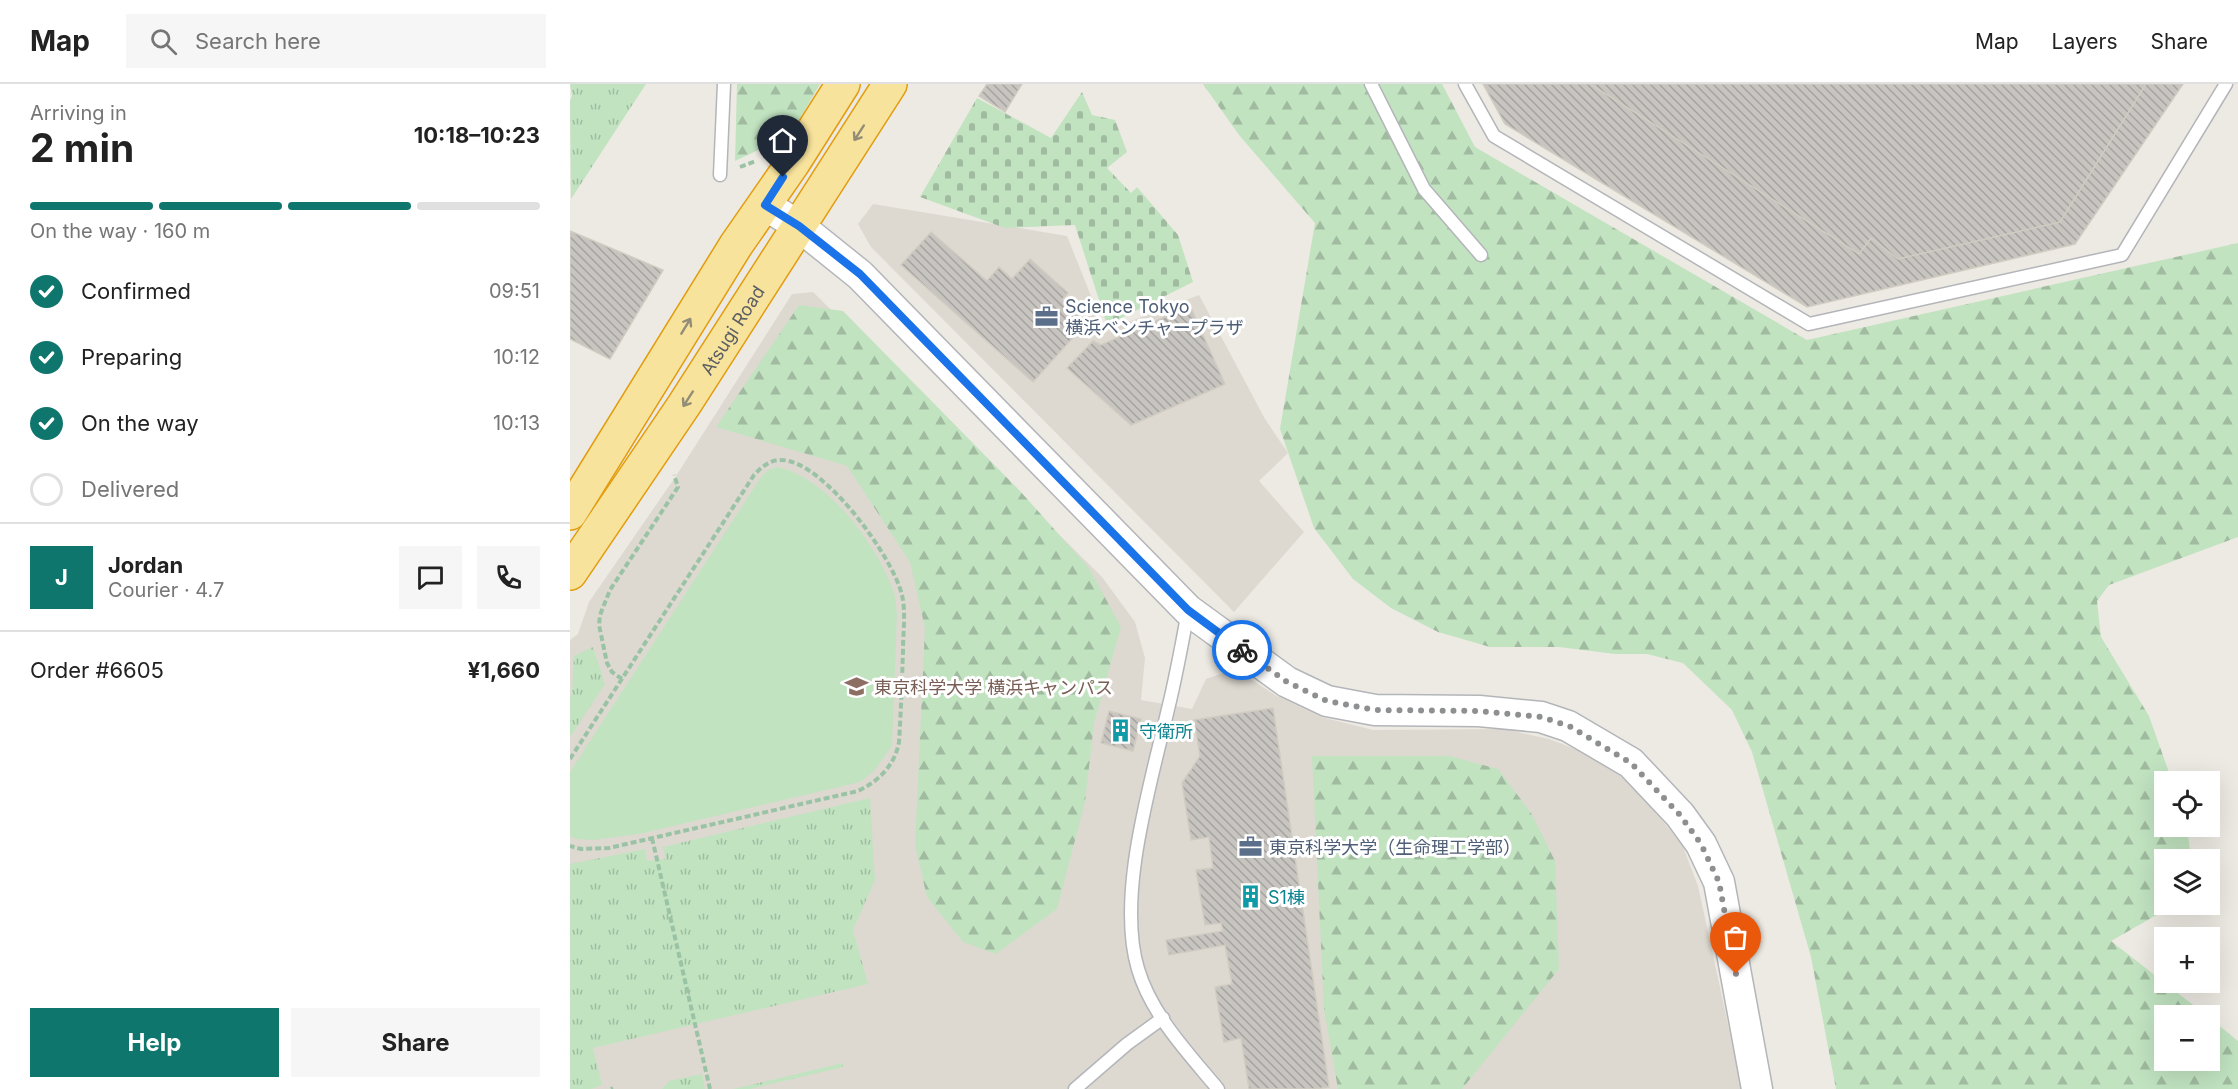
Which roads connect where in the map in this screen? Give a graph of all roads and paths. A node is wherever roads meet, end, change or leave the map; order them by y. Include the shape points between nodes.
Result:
1 (724, 84) edge
2 (843, 84) edge
3 (890, 84) edge
4 (1371, 84) edge
5 (1465, 84) edge
6 (2226, 84) edge
7 (764, 158) dead end
8 (720, 175) joint
9 (765, 205) junction
10 (799, 226) junction
11 (1481, 255) dead end
12 (669, 471) dead end
13 (570, 513) edge
14 (570, 573) edge
15 (1188, 610) junction
16 (622, 679) junction
17 (570, 759) edge
18 (652, 838) junction
19 (570, 846) edge
20 (1163, 1018) junction
21 (710, 1089) edge
22 (1076, 1089) edge
23 (1218, 1089) edge
24 (1756, 1089) edge

1 - 8 lane
2 - 9 highway
3 -> 10 highway, Atsugi Road
4 - 11 lane via 1424,189
5 - 6 lane via 1494,136 1809,324 2122,255
7 - 8 path
9 - 10 street
13 -> 9 highway via 735,245
10 -> 14 highway, Atsugi Road
10 - 15 street via 860,274
12 - 16 path via 676,476 678,487 610,590 600,615 608,663
15 - 20 lane via 1145,805 1131,909 1131,937 1138,970 1151,1002
15 - 24 street via 1287,682 1327,701 1375,710 1479,711 1541,717 1569,726 1631,763 1680,815 1701,844 1719,882
16 - 17 path
16 - 18 path via 754,474 771,462 791,462 834,491 871,536 890,566 902,596 899,742 895,757 880,778 858,791
18 - 19 path via 609,848
18 - 21 path
20 - 22 lane
20 - 23 lane

